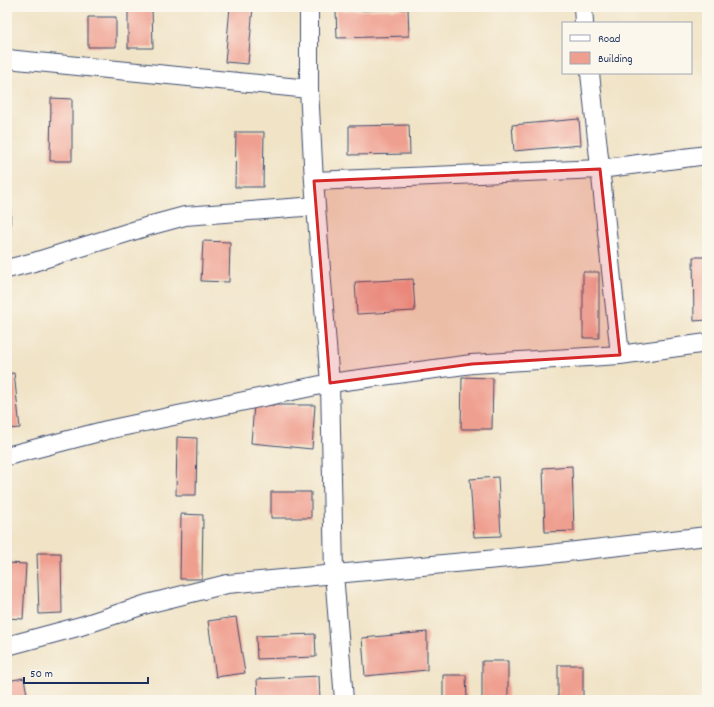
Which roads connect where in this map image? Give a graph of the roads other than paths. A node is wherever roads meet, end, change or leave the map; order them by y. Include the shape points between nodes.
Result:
1 (309, 7) edge
2 (583, 7) edge
3 (584, 22) edge
4 (7, 59) edge
5 (590, 74) edge
6 (310, 89) junction
7 (707, 155) edge
8 (600, 168) junction
9 (314, 181) junction
10 (316, 206) junction
11 (7, 269) edge
12 (707, 343) edge
13 (620, 355) junction
14 (330, 383) junction
15 (7, 456) edge
16 (707, 536) edge
17 (334, 573) junction
18 (7, 646) edge
19 (344, 700) edge

1 - 6 street
2 - 3 street
4 - 6 street
5 - 8 street
6 - 9 street
7 - 8 street
8 - 9 street
8 - 13 street
9 - 10 street
10 - 11 street via 185,216
10 - 14 street
12 - 13 street
13 - 14 street via 472,364
14 - 15 street via 107,430
14 - 17 street
16 - 17 street via 540,555
17 - 18 street via 227,584 147,604 82,626
17 - 19 street

